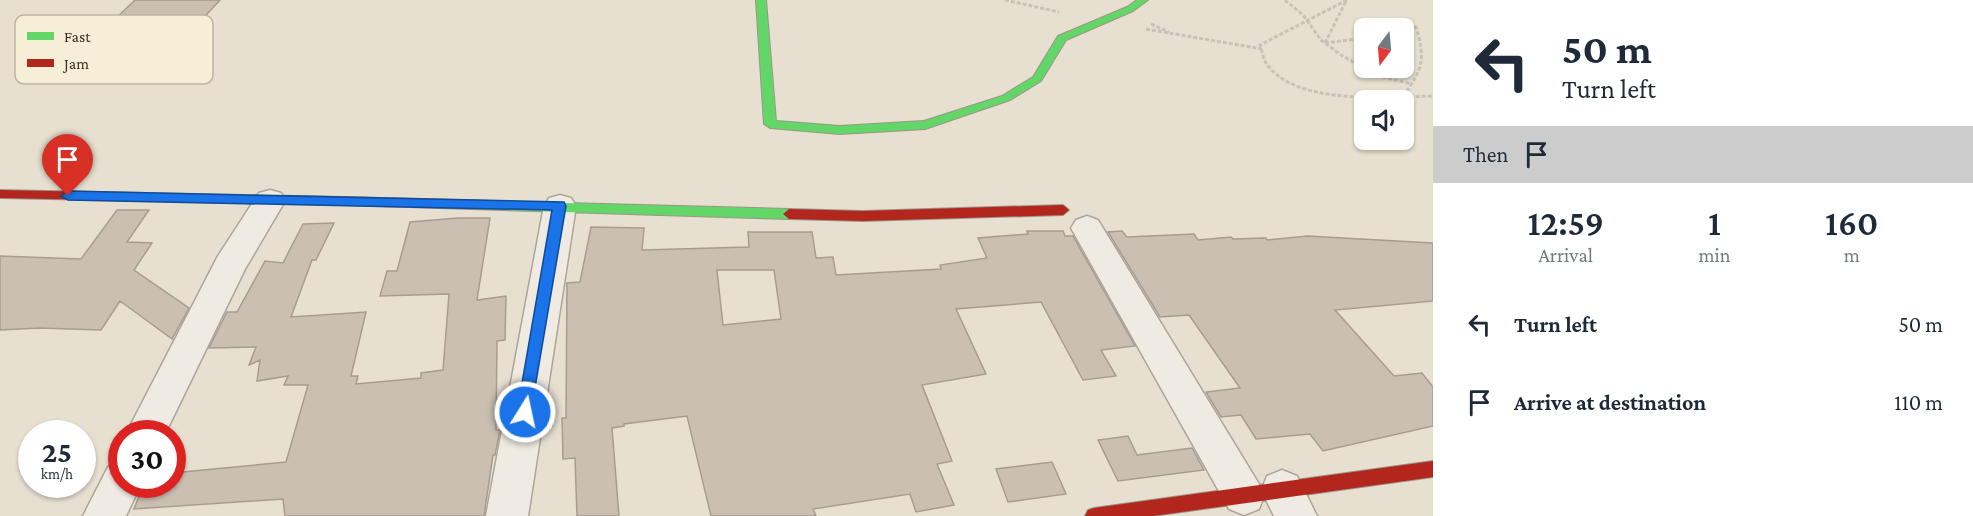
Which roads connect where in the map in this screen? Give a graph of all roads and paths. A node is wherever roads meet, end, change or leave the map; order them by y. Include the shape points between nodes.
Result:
1 (761, 0) edge
2 (1143, 0) edge
3 (1285, 0) edge
4 (1347, 0) edge
5 (1307, 21) junction
6 (1414, 28) edge
7 (1354, 39) edge
8 (1325, 43) junction
9 (1412, 84) junction
10 (1407, 90) edge
11 (1433, 96) edge
12 (1354, 97) edge
13 (1414, 97) edge
14 (0, 194) edge
15 (270, 201) junction
16 (560, 206) junction
17 (1075, 219) joint
18 (152, 420) edge
19 (1433, 469) edge
20 (113, 498) edge
21 (1274, 500) edge
22 (104, 516) edge
23 (507, 516) edge
24 (1094, 516) edge

1 - 2 street via 770,124 840,130 925,125 1006,99 1037,79 1062,38
3 - 5 path
4 - 5 path
4 - 8 path
5 - 8 path
5 - 12 path via 1260,45 1267,63 1286,80 1317,92
6 - 9 path via 1416,26 1424,60 1421,74
7 - 8 path
8 - 9 path via 1378,76
9 - 10 path
11 - 13 path
14 - 15 street
15 - 16 street
15 - 18 street via 230,265
16 - 17 street
16 - 23 street
17 - 21 street
19 - 21 street
20 - 22 street
21 - 24 street

